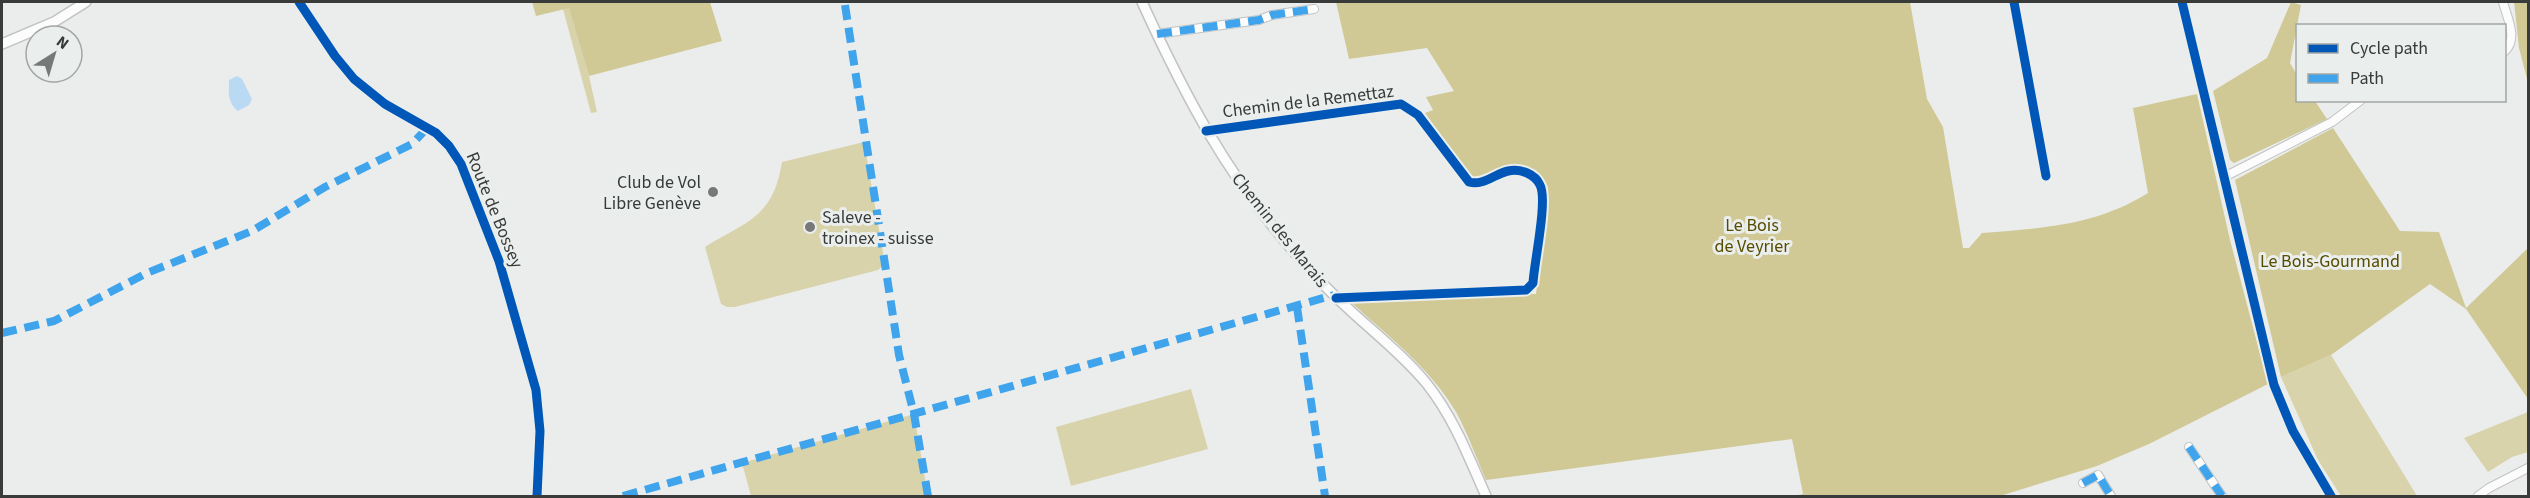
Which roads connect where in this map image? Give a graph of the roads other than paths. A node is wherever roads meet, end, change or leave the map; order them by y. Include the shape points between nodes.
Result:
1 (86, 2) edge
2 (299, 2) edge
3 (1142, 2) edge
4 (2014, 2) edge
5 (2182, 2) edge
6 (2503, 2) edge
7 (1314, 9) dead end
8 (1157, 34) junction
9 (2, 44) edge
10 (2506, 51) edge
11 (2358, 102) edge
12 (1422, 106) dead end
13 (1413, 109) junction
14 (1206, 131) junction
15 (2046, 176) dead end
16 (2224, 177) junction
17 (1336, 297) junction
18 (2189, 447) dead end
19 (2529, 468) edge
20 (2083, 483) dead end
21 (537, 496) edge
22 (1486, 496) edge
23 (2111, 496) edge
24 (2222, 496) edge
25 (2331, 496) edge
26 (2478, 496) edge

1 - 9 street via 54,22
2 - 21 street, Route de Bossey via 354,79 384,104 436,133 454,151 499,261 536,390 540,424
3 - 8 street, Chemin des Marais
4 - 15 street
5 - 16 street
6 - 10 street via 2512,35
7 - 8 street
8 - 14 street, Chemin des Marais
11 - 16 street via 2332,122
12 - 13 street, Chemin de la Remettaz
13 - 14 street, Chemin de la Remettaz via 1395,104
13 - 17 street, Chemin de la Remettaz via 1469,182 1479,183 1512,170 1524,171 1540,183 1533,283 1521,291
14 - 17 street, Chemin des Marais via 1268,222
16 - 25 street via 2274,385 2293,431
17 - 22 street, Chemin des Marais via 1408,363 1437,397
18 - 24 street
19 - 26 street
20 - 23 street via 2098,475

